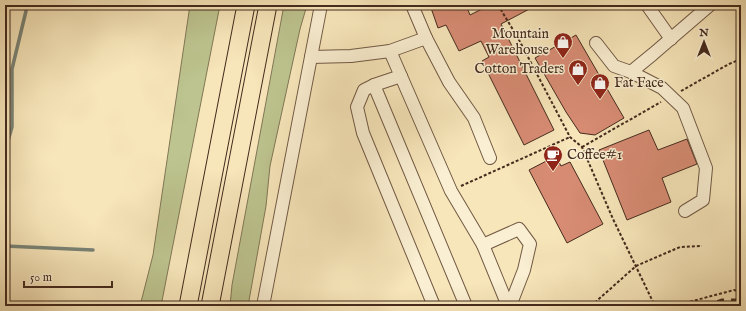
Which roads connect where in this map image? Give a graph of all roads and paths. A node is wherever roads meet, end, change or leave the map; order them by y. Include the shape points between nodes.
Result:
1 (246, 5) edge
2 (268, 5) edge
3 (321, 5) edge
4 (412, 5) edge
5 (498, 5) edge
6 (647, 5) edge
7 (710, 5) edge
8 (426, 38) junction
9 (671, 39) junction
10 (596, 43) dead end
11 (390, 52) junction
12 (311, 57) junction
13 (741, 59) edge
14 (631, 72) junction
15 (401, 76) junction
16 (374, 85) junction
17 (671, 96) junction
18 (570, 137) junction
19 (582, 147) junction
20 (490, 158) dead end
21 (451, 191) junction
22 (685, 211) dead end
23 (483, 245) junction
24 (702, 246) dead end
25 (636, 266) junction
26 (741, 292) edge
27 (188, 306) edge
28 (210, 306) edge
29 (263, 306) edge
30 (266, 306) edge
31 (434, 306) edge
32 (466, 306) edge
33 (509, 306) edge
34 (591, 306) edge
35 (655, 306) edge
36 (681, 306) edge

1 - 27 highway
2 - 28 highway
3 - 12 street
4 - 8 street
5 - 18 path
6 - 9 street
7 - 9 street
8 - 11 street
8 - 20 street via 449,82 474,118
9 - 14 street
10 - 14 street via 614,66
11 - 12 street
11 - 15 street
12 - 29 street
13 - 17 path
14 - 17 street via 662,88
15 - 16 street
15 - 21 street
16 - 31 street via 364,90 357,107 363,133
16 - 32 street
17 - 19 path
17 - 22 street via 682,108 706,168 702,200
18 - 19 path
18 - 21 path
19 - 25 path
21 - 23 street
23 - 33 street
23 - 33 street via 519,229 530,244 524,270
24 - 25 path via 680,247
25 - 34 path
25 - 35 path
26 - 36 path via 734,290
29 - 30 street

